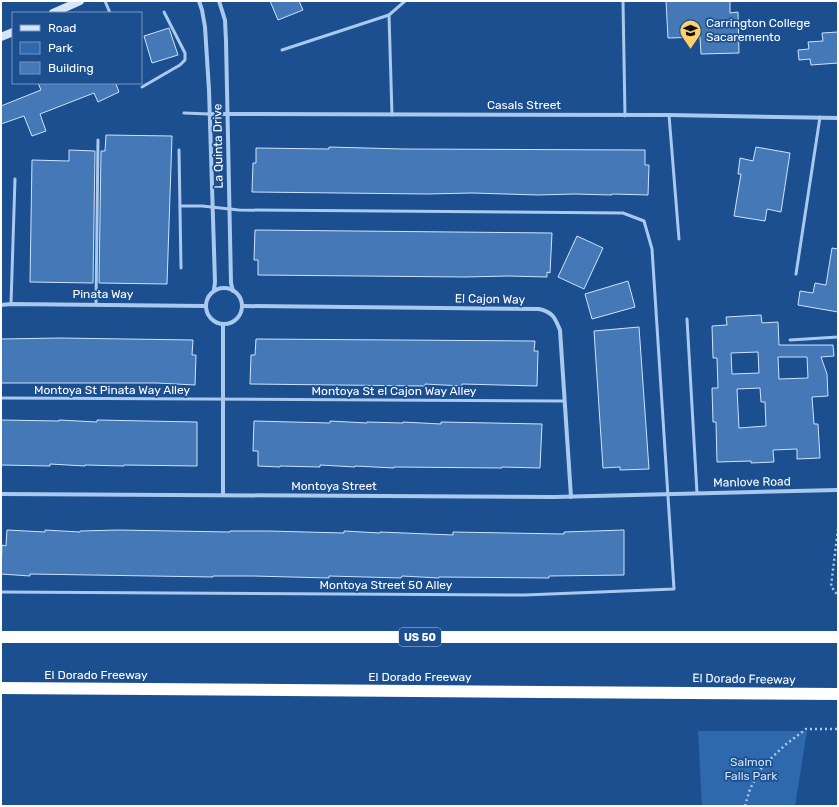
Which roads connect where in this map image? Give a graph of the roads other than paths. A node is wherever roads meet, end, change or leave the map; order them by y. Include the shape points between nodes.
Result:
1 (80, 1) edge
2 (105, 1) edge
3 (199, 1) edge
4 (219, 1) edge
5 (405, 1) edge
6 (623, 1) edge
7 (56, 12) edge
8 (110, 12) edge
9 (164, 12) dead end
10 (389, 15) junction
11 (12, 32) edge
12 (1, 37) edge
13 (282, 50) dead end
14 (142, 87) dead end
15 (184, 113) dead end
16 (209, 114) junction
17 (228, 114) junction
18 (392, 114) junction
19 (625, 116) junction
20 (668, 116) junction
21 (820, 117) junction
22 (838, 118) edge
23 (98, 140) dead end
24 (179, 150) dead end
25 (15, 179) dead end
26 (180, 206) junction
27 (212, 207) junction
28 (230, 209) junction
29 (679, 239) dead end
30 (181, 268) dead end
31 (796, 274) dead end
32 (214, 290) junction
33 (234, 291) junction
34 (11, 304) junction
35 (96, 304) junction
36 (1, 305) edge
37 (206, 306) junction
38 (242, 306) junction
39 (687, 319) dead end
40 (223, 324) junction
41 (838, 337) edge
42 (790, 340) dead end
43 (1, 398) edge
44 (224, 399) junction
45 (564, 401) junction
46 (838, 490) edge
47 (696, 493) junction
48 (1, 494) edge
49 (668, 494) junction
50 (223, 495) junction
51 (570, 497) junction
52 (1, 592) edge
53 (838, 637) edge
54 (1, 638) edge
55 (1, 688) edge
56 (838, 694) edge

1 - 7 main road
2 - 8 lane
3 - 16 street, La Quinta Drive via 205,27
4 - 17 street, La Quinta Drive via 225,20
5 - 10 lane
6 - 19 lane
9 - 14 lane via 185,53 185,60
10 - 13 lane
10 - 18 lane
11 - 12 main road
15 - 16 lane
16 - 17 street, Casals Street
16 - 27 street, La Quinta Drive
17 - 18 street, Casals Street
17 - 28 street, La Quinta Drive
18 - 19 street, Casals Street
19 - 20 street, Casals Street
20 - 21 street, Casals Street
20 - 29 lane
21 - 22 street, Casals Street
21 - 31 lane
23 - 35 lane
24 - 26 lane
25 - 34 lane
26 - 27 lane
26 - 30 lane
27 - 28 lane
27 - 32 street, La Quinta Drive
28 - 33 street, La Quinta Drive via 231,283
28 - 49 lane via 623,212 644,221 652,249
32 - 33 street via 225,288
32 - 37 street via 208,297
33 - 38 street via 239,296
34 - 35 street, Pinata Way
34 - 36 street, Pinata Way
35 - 37 street, Pinata Way
37 - 40 street via 208,315 214,321
38 - 40 street via 234,321
38 - 45 street, El Cajon Way via 546,311 554,317 560,330
39 - 47 lane
40 - 44 street
41 - 42 lane
43 - 44 lane, Montoya St Pinata Way Alley
44 - 45 lane, Montoya St el Cajon Way Alley
44 - 50 street
45 - 51 street, El Cajon Way
46 - 47 street, Manlove Road
47 - 49 street, Manlove Road
48 - 50 street, Montoya Street
49 - 51 street, Montoya Street
49 - 52 lane, Montoya Street 50 Alley via 674,589 525,595
50 - 51 street, Montoya Street
53 - 54 highway, US 50
55 - 56 highway, El Dorado Freeway

